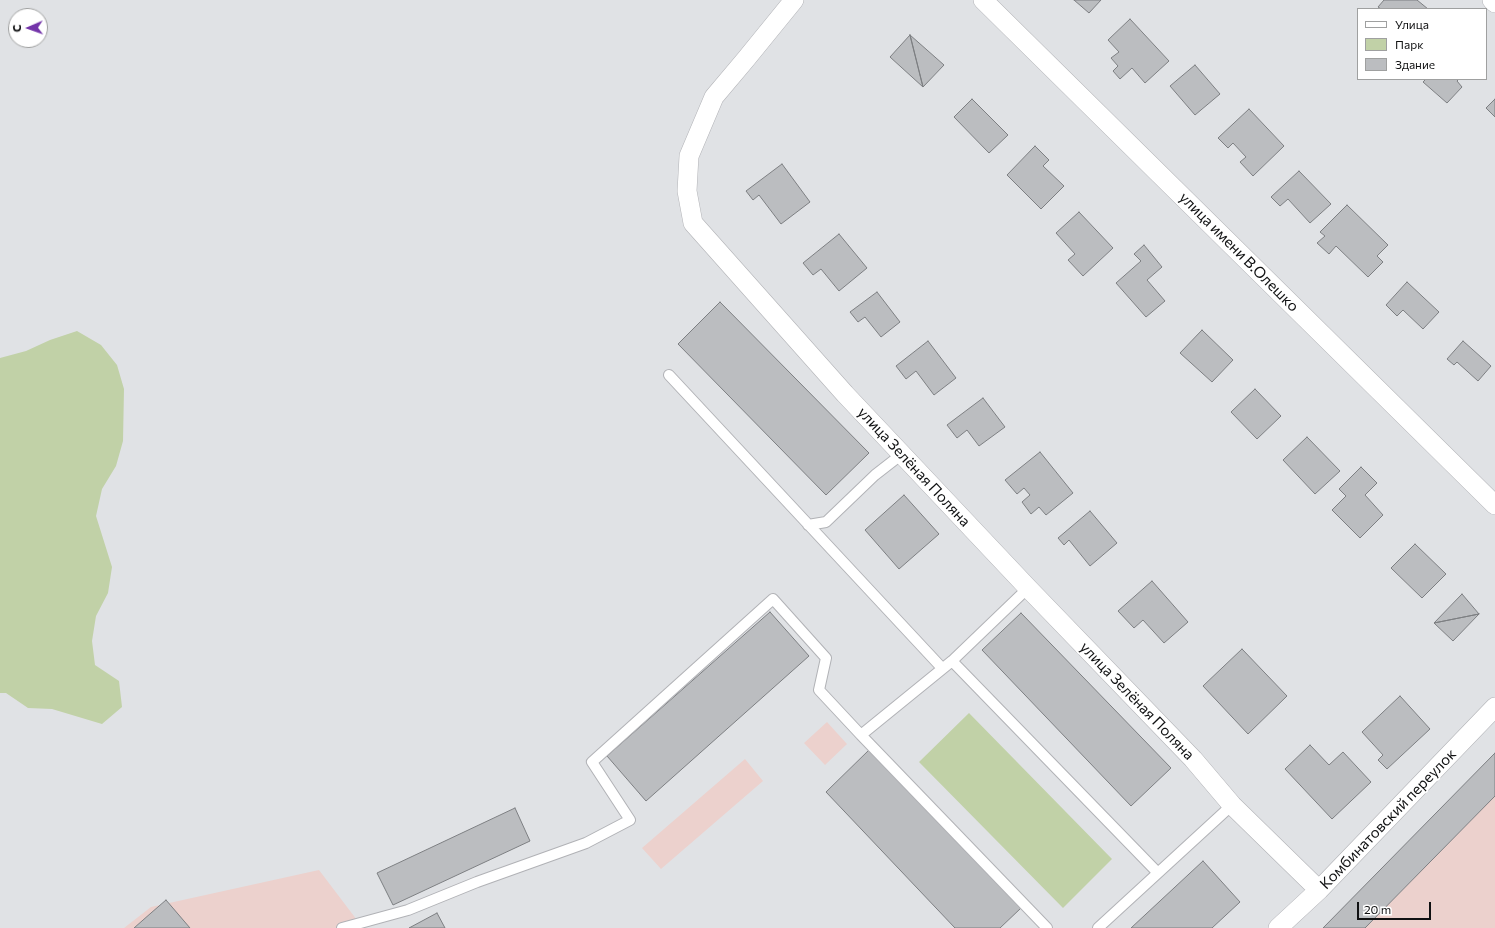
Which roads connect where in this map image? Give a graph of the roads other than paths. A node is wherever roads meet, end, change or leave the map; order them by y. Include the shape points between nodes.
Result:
1 (794, 0) edge
2 (983, 0) edge
3 (1492, 0) edge
4 (1495, 3) edge
5 (669, 375) dead end
6 (902, 454) junction
7 (1495, 505) edge
8 (808, 525) junction
9 (1028, 588) junction
10 (952, 661) junction
11 (942, 668) junction
12 (1495, 707) edge
13 (862, 735) junction
14 (1232, 805) junction
15 (1158, 873) junction
16 (1319, 890) junction
17 (342, 928) edge
18 (1047, 928) edge
19 (1098, 928) edge
20 (1278, 928) edge

1 - 6 street, улица Зелёная Поляна via 714,97 689,156 687,191 693,223 845,394
2 - 7 street, улица имени В.Олешко
3 - 4 street
5 - 8 lane
6 - 8 lane via 875,475 826,522
6 - 9 street, улица Зелёная Поляна
8 - 11 lane
9 - 10 lane
9 - 14 street, улица Зелёная Поляна via 1193,759
10 - 11 lane
10 - 15 lane
11 - 13 lane
12 - 16 street, Комбинатовский переулок
13 - 17 lane via 819,690 826,658 773,599 592,762 630,820 586,843 408,910
13 - 18 lane
14 - 15 lane
14 - 16 street, улица Зелёная Поляна
15 - 19 lane
16 - 20 street, Комбинатовский переулок

